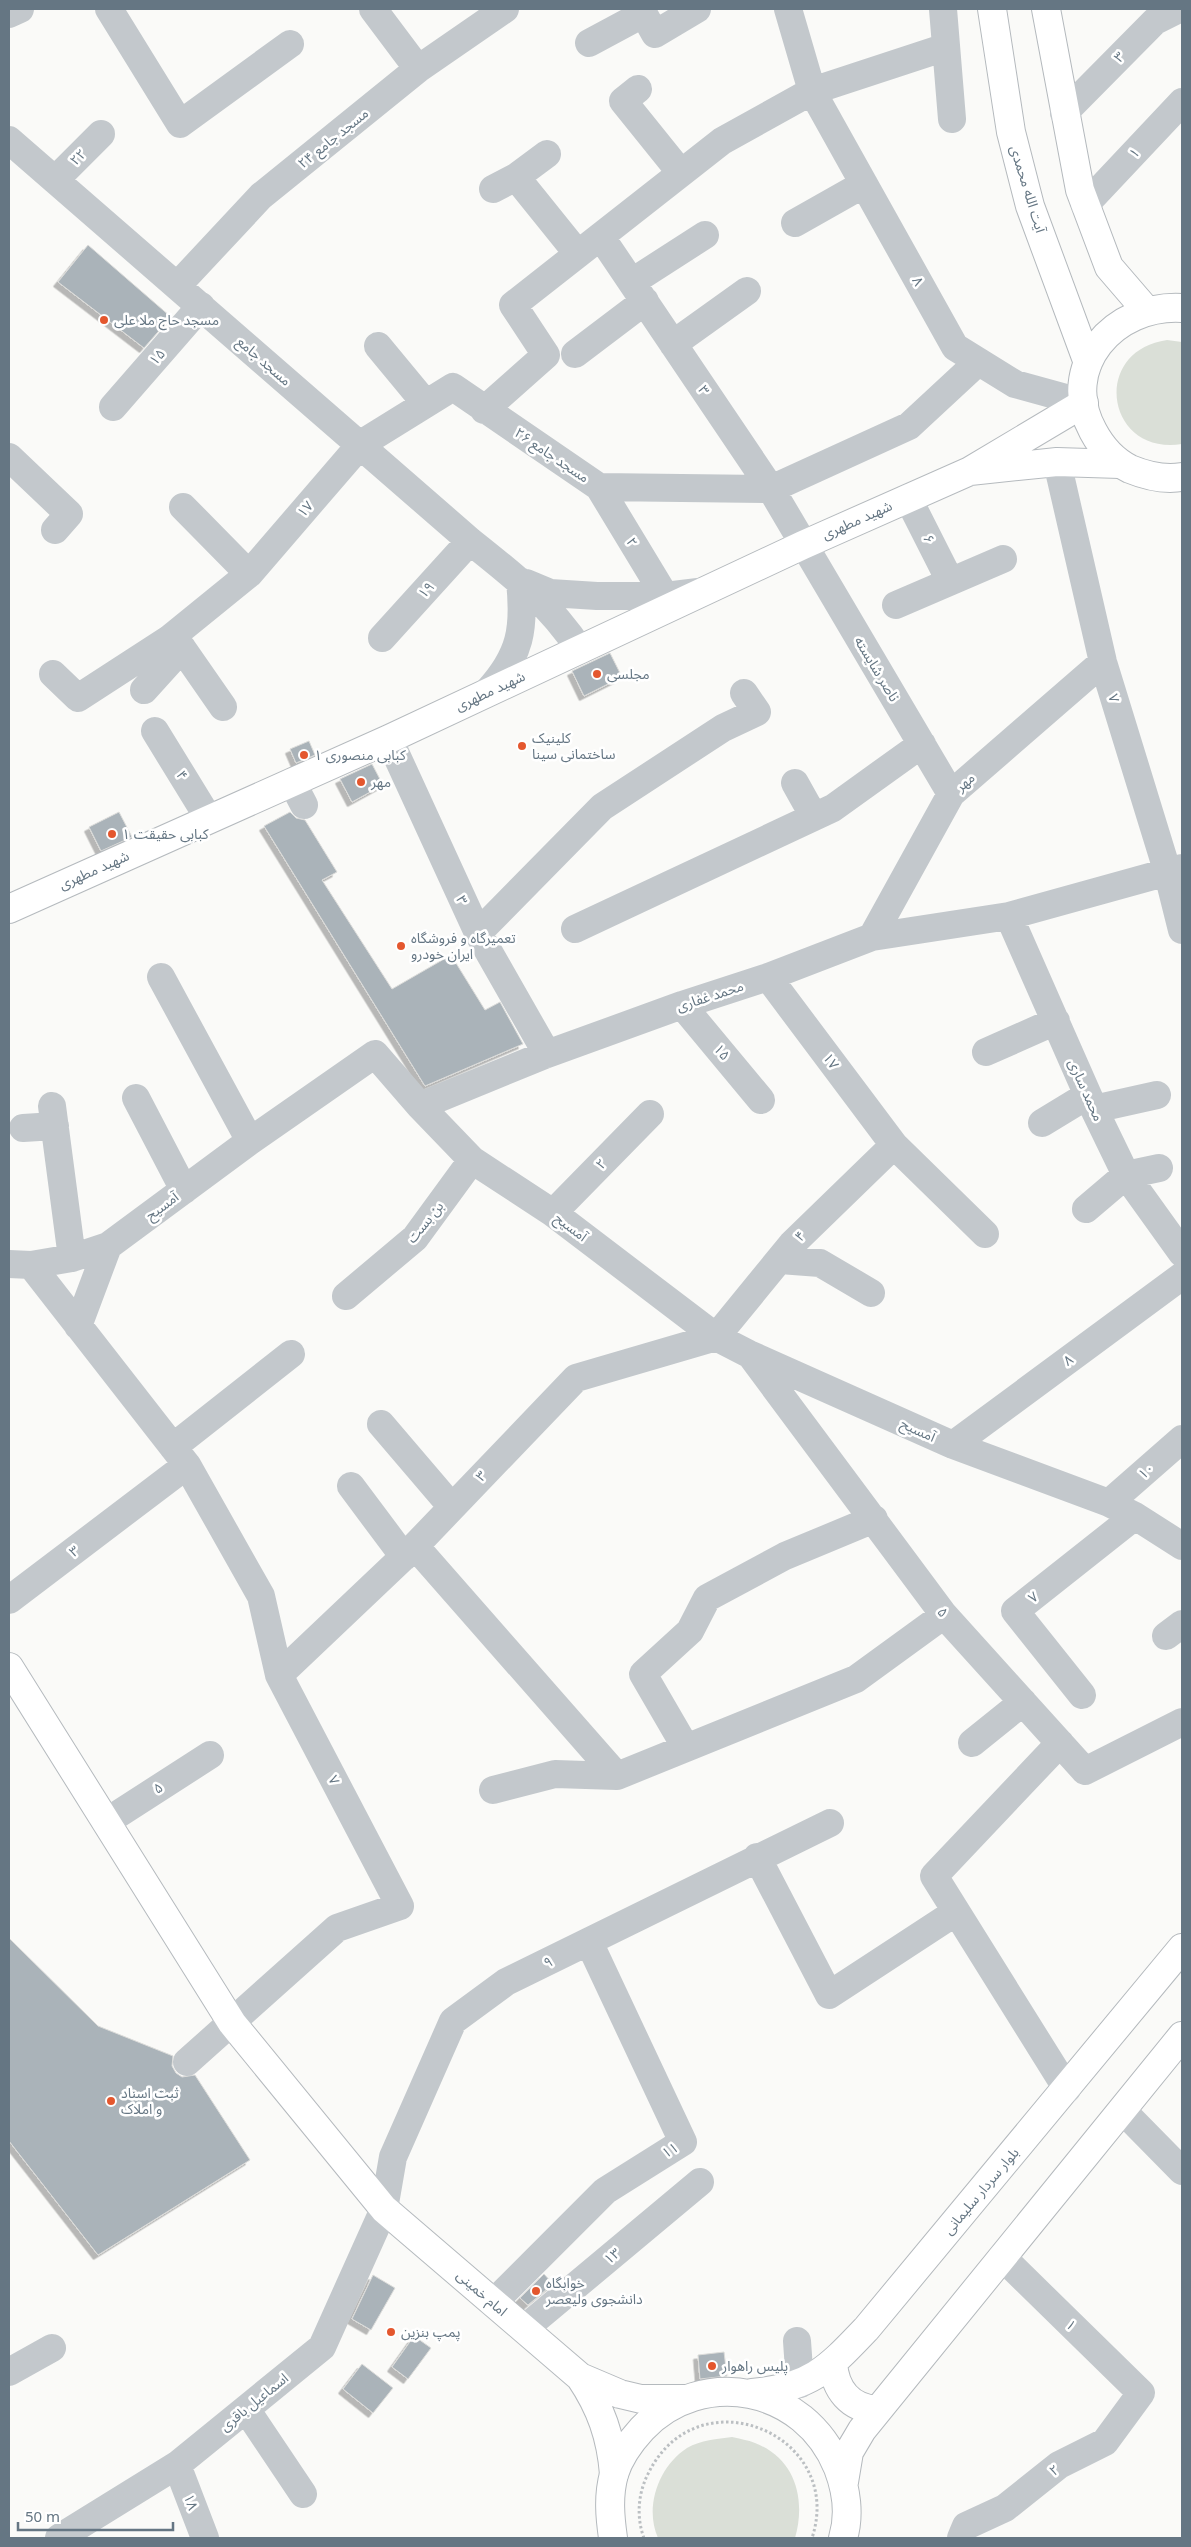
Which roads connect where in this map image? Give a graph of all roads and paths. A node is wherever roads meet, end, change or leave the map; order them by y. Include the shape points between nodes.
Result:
1 (20, 9) edge
2 (109, 9) edge
3 (373, 9) edge
4 (505, 9) edge
5 (698, 9) edge
6 (788, 9) edge
7 (942, 9) edge
8 (992, 9) edge
9 (1046, 9) edge
10 (1179, 9) edge
11 (642, 11) edge
12 (9, 14) edge
13 (589, 43) dead end
14 (290, 44) dead end
15 (946, 47) junction
16 (418, 69) junction
17 (638, 89) dead end
18 (812, 91) junction
19 (1182, 102) edge
20 (1064, 113) junction
21 (952, 119) dead end
22 (101, 134) dead end
23 (9, 140) edge
24 (547, 154) dead end
25 (682, 173) junction
26 (54, 180) junction
27 (864, 184) junction
28 (1085, 205) junction
29 (795, 223) dead end
30 (705, 235) dead end
31 (601, 237) junction
32 (578, 254) junction
33 (178, 286) junction
34 (747, 291) dead end
35 (638, 292) junction
36 (201, 306) junction
37 (1182, 308) edge
38 (1146, 310) junction
39 (673, 344) junction
40 (378, 346) dead end
41 (575, 354) dead end
42 (978, 362) junction
43 (1088, 363) junction
44 (1084, 403) junction
45 (426, 404) junction
46 (113, 407) dead end
47 (484, 410) junction
48 (361, 444) junction
49 (9, 457) edge
50 (1057, 462) junction
51 (1120, 464) junction
52 (970, 471) junction
53 (1178, 484) edge
54 (599, 487) junction
55 (771, 489) junction
56 (908, 498) junction
57 (183, 506) dead end
58 (54, 530) dead end
59 (470, 541) junction
60 (803, 545) junction
61 (1003, 559) dead end
62 (249, 574) junction
63 (520, 581) junction
64 (950, 581) junction
65 (706, 591) junction
66 (665, 596) junction
67 (896, 605) dead end
68 (382, 638) dead end
69 (176, 643) junction
70 (583, 654) junction
71 (1103, 662) junction
72 (53, 674) dead end
73 (144, 690) dead end
74 (488, 692) junction
75 (744, 693) dead end
76 (223, 707) dead end
77 (155, 731) dead end
78 (389, 739) junction
79 (922, 744) junction
80 (796, 783) dead end
81 (951, 794) junction
82 (814, 817) junction
83 (209, 819) junction
84 (1175, 869) edge
85 (9, 908) edge
86 (1009, 916) junction
87 (575, 929) dead end
88 (1182, 930) edge
89 (478, 933) junction
90 (872, 937) junction
91 (161, 976) dead end
92 (768, 976) junction
93 (682, 1005) junction
94 (1056, 1021) junction
95 (986, 1052) dead end
96 (547, 1054) junction
97 (1157, 1095) dead end
98 (136, 1098) dead end
99 (761, 1100) dead end
100 (1091, 1102) junction
101 (420, 1106) junction
102 (650, 1114) dead end
103 (1042, 1123) dead end
104 (23, 1128) dead end
105 (250, 1141) junction
106 (894, 1145) junction
107 (472, 1160) junction
108 (1159, 1168) dead end
109 (1126, 1175) junction
110 (184, 1190) junction
111 (1086, 1209) dead end
112 (553, 1213) junction
113 (984, 1234) dead end
114 (108, 1246) junction
115 (1182, 1253) edge
116 (72, 1258) junction
117 (780, 1260) junction
118 (20, 1265) edge
119 (1182, 1276) edge
120 (871, 1293) dead end
121 (346, 1296) dead end
122 (78, 1326) junction
123 (716, 1337) junction
124 (292, 1354) dead end
125 (749, 1354) junction
126 (381, 1424) dead end
127 (1182, 1439) edge
128 (953, 1445) junction
129 (180, 1456) junction
130 (351, 1486) dead end
131 (1109, 1503) junction
132 (451, 1506) junction
133 (1136, 1516) junction
134 (874, 1518) junction
135 (1182, 1546) edge
136 (409, 1552) junction
137 (9, 1600) edge
138 (944, 1615) junction
139 (9, 1667) edge
140 (279, 1675) junction
141 (1082, 1696) dead end
142 (1023, 1702) junction
143 (1182, 1722) edge
144 (972, 1743) dead end
145 (1060, 1743) junction
146 (686, 1748) junction
147 (210, 1755) dead end
148 (617, 1776) junction
149 (493, 1790) dead end
150 (106, 1822) junction
151 (830, 1822) dead end
152 (757, 1857) junction
153 (956, 1912) junction
154 (589, 1942) junction
155 (1182, 1948) edge
156 (232, 2023) junction
157 (1182, 2036) edge
158 (187, 2062) dead end
159 (1066, 2089) junction
160 (1122, 2110) junction
161 (1182, 2171) edge
162 (700, 2182) dead end
163 (384, 2209) junction
164 (1002, 2257) junction
165 (493, 2303) junction
166 (524, 2329) junction
167 (797, 2342) dead end
168 (52, 2348) dead end
169 (833, 2364) junction
170 (9, 2372) edge
171 (580, 2377) junction
172 (800, 2384) junction
173 (1141, 2393) joint
174 (752, 2394) junction
175 (685, 2399) junction
176 (246, 2409) junction
177 (877, 2410) junction
178 (177, 2465) junction
179 (614, 2474) junction
180 (844, 2482) junction
181 (303, 2494) dead end
182 (847, 2510) junction
183 (609, 2512) junction
184 (59, 2538) edge
185 (205, 2538) edge
186 (599, 2538) edge
187 (613, 2538) edge
188 (644, 2538) edge
189 (812, 2538) edge
190 (843, 2538) edge
191 (861, 2538) edge
192 (961, 2538) edge

1 - 12 street
2 - 14 street via 180,124
3 - 16 street
4 - 16 street, ۲۴ مسجد جامع
5 - 11 street via 655,34
6 - 18 street
7 - 15 street
8 - 43 main road, آیت الله محمدی via 1011,132 1030,206
9 - 20 main road
10 - 20 street, ۳ via 1154,21
11 - 13 street
15 - 18 street
15 - 21 street
16 - 33 street, ۲۴ مسجد جامع via 261,196
17 - 25 street via 623,101
18 - 25 street via 722,140
18 - 27 street, ۸
19 - 28 street, ۱
20 - 28 main road
22 - 26 street, ۲۲
23 - 26 street, مسجد جامع
24 - 32 street via 504,183
25 - 31 street
26 - 33 street, مسجد جامع
27 - 29 street
27 - 42 street, ۸ via 955,348
28 - 38 main road via 1109,266
30 - 35 street
31 - 32 street
31 - 35 street, ۳
32 - 47 street via 514,305 546,355
33 - 36 street, مسجد جامع
34 - 39 street
35 - 39 street, ۳
35 - 41 street
36 - 46 street, ۱۵
36 - 48 street, مسجد جامع
37 - 38 main road
38 - 43 main road via 1111,330
39 - 55 street, ۳
40 - 45 street
42 - 44 street, ۸ via 1015,384
42 - 55 street via 909,426
43 - 44 main road
44 - 51 main road via 1088,422 1101,446
44 - 52 main road
45 - 47 street, ۲۶ مسجد جامع via 452,387
45 - 48 street, ۲۶ مسجد جامع
47 - 54 street, ۲۶ مسجد جامع
48 - 59 street, مسجد جامع
48 - 62 street, ۱۷
49 - 58 street via 69,514
50 - 51 main road
50 - 52 main road
50 - 71 street, ۷
51 - 53 main road via 1144,475
52 - 56 main road, شهید مطهری
54 - 55 street, ۲۶ مسجد جامع
54 - 66 street, ۲
55 - 60 street, ۳
56 - 60 main road, شهید مطهری
56 - 64 street, ۶
57 - 62 street
59 - 63 street, مسجد جامع
59 - 68 street, ۱۹
60 - 65 main road, شهید مطهری
60 - 79 street, ناصر شایسته
61 - 64 street
62 - 69 street, ۱۷
63 - 66 street via 550,593
63 - 70 street via 562,623
63 - 74 street via 523,616 517,648 506,672
64 - 67 street
65 - 66 street
65 - 70 main road, شهید مطهری
69 - 72 street via 78,698
69 - 73 street
69 - 76 street
70 - 74 main road, شهید مطهری
71 - 81 street, مهر
71 - 84 street, ۷
74 - 78 main road, شهید مطهری
75 - 89 street via 757,712 723,728 602,807
77 - 83 street, ۴
78 - 83 main road, شهید مطهری via 353,764 298,794
78 - 89 street, ۳
79 - 81 street, ناصر شایسته
79 - 82 street via 833,808
80 - 82 street
81 - 90 street, مهر
82 - 87 street
83 - 85 main road, شهید مطهری
84 - 86 street, محمد غفاری
84 - 88 street, ۷
86 - 90 street, محمد غفاری
86 - 94 street, محمد ساری
89 - 96 street, ۳
90 - 92 street, محمد غفاری
91 - 105 street
92 - 93 street, محمد غفاری
92 - 106 street, ۱۷
93 - 96 street, محمد غفاری
93 - 99 street, ۱۵
94 - 95 street
94 - 100 street, محمد ساری
96 - 101 street, محمد غفاری
97 - 100 street
98 - 110 street
100 - 103 street
100 - 109 street, محمد ساری
101 - 105 street, آمسیح via 376,1054
101 - 107 street, آمسیح
102 - 112 street, ۲
104 - 116 street via 54,1116
105 - 110 street, آمسیح
106 - 113 street, ۱۷
106 - 117 street, ۴ via 792,1244
107 - 112 street, آمسیح
107 - 121 street, بن بست via 415,1238
108 - 109 street
109 - 111 street
109 - 115 street, محمد ساری
110 - 114 street, آمسیح
112 - 123 street, آمسیح
114 - 116 street, آمسیح
114 - 122 street
116 - 118 street, آمسیح
117 - 120 street via 820,1263
117 - 123 street, ۴
118 - 122 street, ۷
119 - 128 street, ۸
122 - 129 street, ۷
123 - 125 street, آمسیح
123 - 132 street, ۳ via 576,1378
124 - 129 street, ۳
125 - 128 street, آمسیح
125 - 134 street, ۵
126 - 132 street
127 - 131 street, ۱۰
128 - 131 street, آمسیح
129 - 137 street, ۳
129 - 140 street, ۷ via 262,1596
130 - 136 street
131 - 133 street, آمسیح
132 - 136 street, ۳
133 - 135 street, آمسیح
133 - 141 street, ۷ via 1015,1611
134 - 138 street, ۵
134 - 146 street via 785,1556 707,1598 690,1631 643,1674
136 - 140 street, ۳
136 - 148 street
138 - 142 street, ۵
138 - 146 street via 856,1679
139 - 150 main road, امام خمینی
140 - 156 street, ۷ via 400,1906 337,1928
142 - 144 street
142 - 145 street, ۵
143 - 145 street, ۵ via 1085,1770
145 - 153 street via 934,1876
146 - 148 street
147 - 150 street, ۵
148 - 149 street via 555,1774
150 - 156 main road, امام خمینی
151 - 152 street, ۹
152 - 153 street via 829,1995
152 - 154 street, ۹
153 - 159 street
154 - 163 street, ۹ via 506,1982 453,2021 393,2157
154 - 165 street, ۱۱ via 683,2142 605,2191
155 - 159 main road, بلوار سردار سلیمانی
156 - 158 street
156 - 163 main road, امام خمینی
157 - 160 main road
159 - 169 main road, بلوار سردار سلیمانی via 867,2328
160 - 161 street
160 - 164 main road
162 - 166 street, ۱۳
163 - 165 main road, امام خمینی
163 - 176 street, اسماعیل باقری via 322,2347
164 - 173 street, ۱
164 - 177 main road
165 - 166 main road, امام خمینی
166 - 171 main road, امام خمینی
167 - 172 street
168 - 170 street
169 - 172 main road, بلوار سردار سلیمانی
169 - 177 main road via 843,2395 858,2406
171 - 175 main road via 613,2392 641,2399
171 - 179 main road via 592,2394 603,2420
172 - 174 main road, بلوار سردار سلیمانی
173 - 192 street, ۲ via 1105,2442 1059,2465 1005,2508 966,2526
174 - 175 main road via 718,2391
174 - 180 main road via 784,2405 811,2425 831,2451
175 - 179 main road via 654,2416 630,2442
176 - 178 street, اسماعیل باقری
176 - 181 street
177 - 180 main road via 850,2452
178 - 184 street, اسماعیل باقری
178 - 185 street, ۱۸
179 - 183 main road
180 - 182 main road
182 - 190 main road
182 - 191 main road
183 - 186 main road
183 - 187 main road
188 - 189 path via 639,2511 643,2483 656,2457 673,2439 696,2427 721,2421 746,2423 769,2431 789,2445 804,2464 814,2486 817,2511

